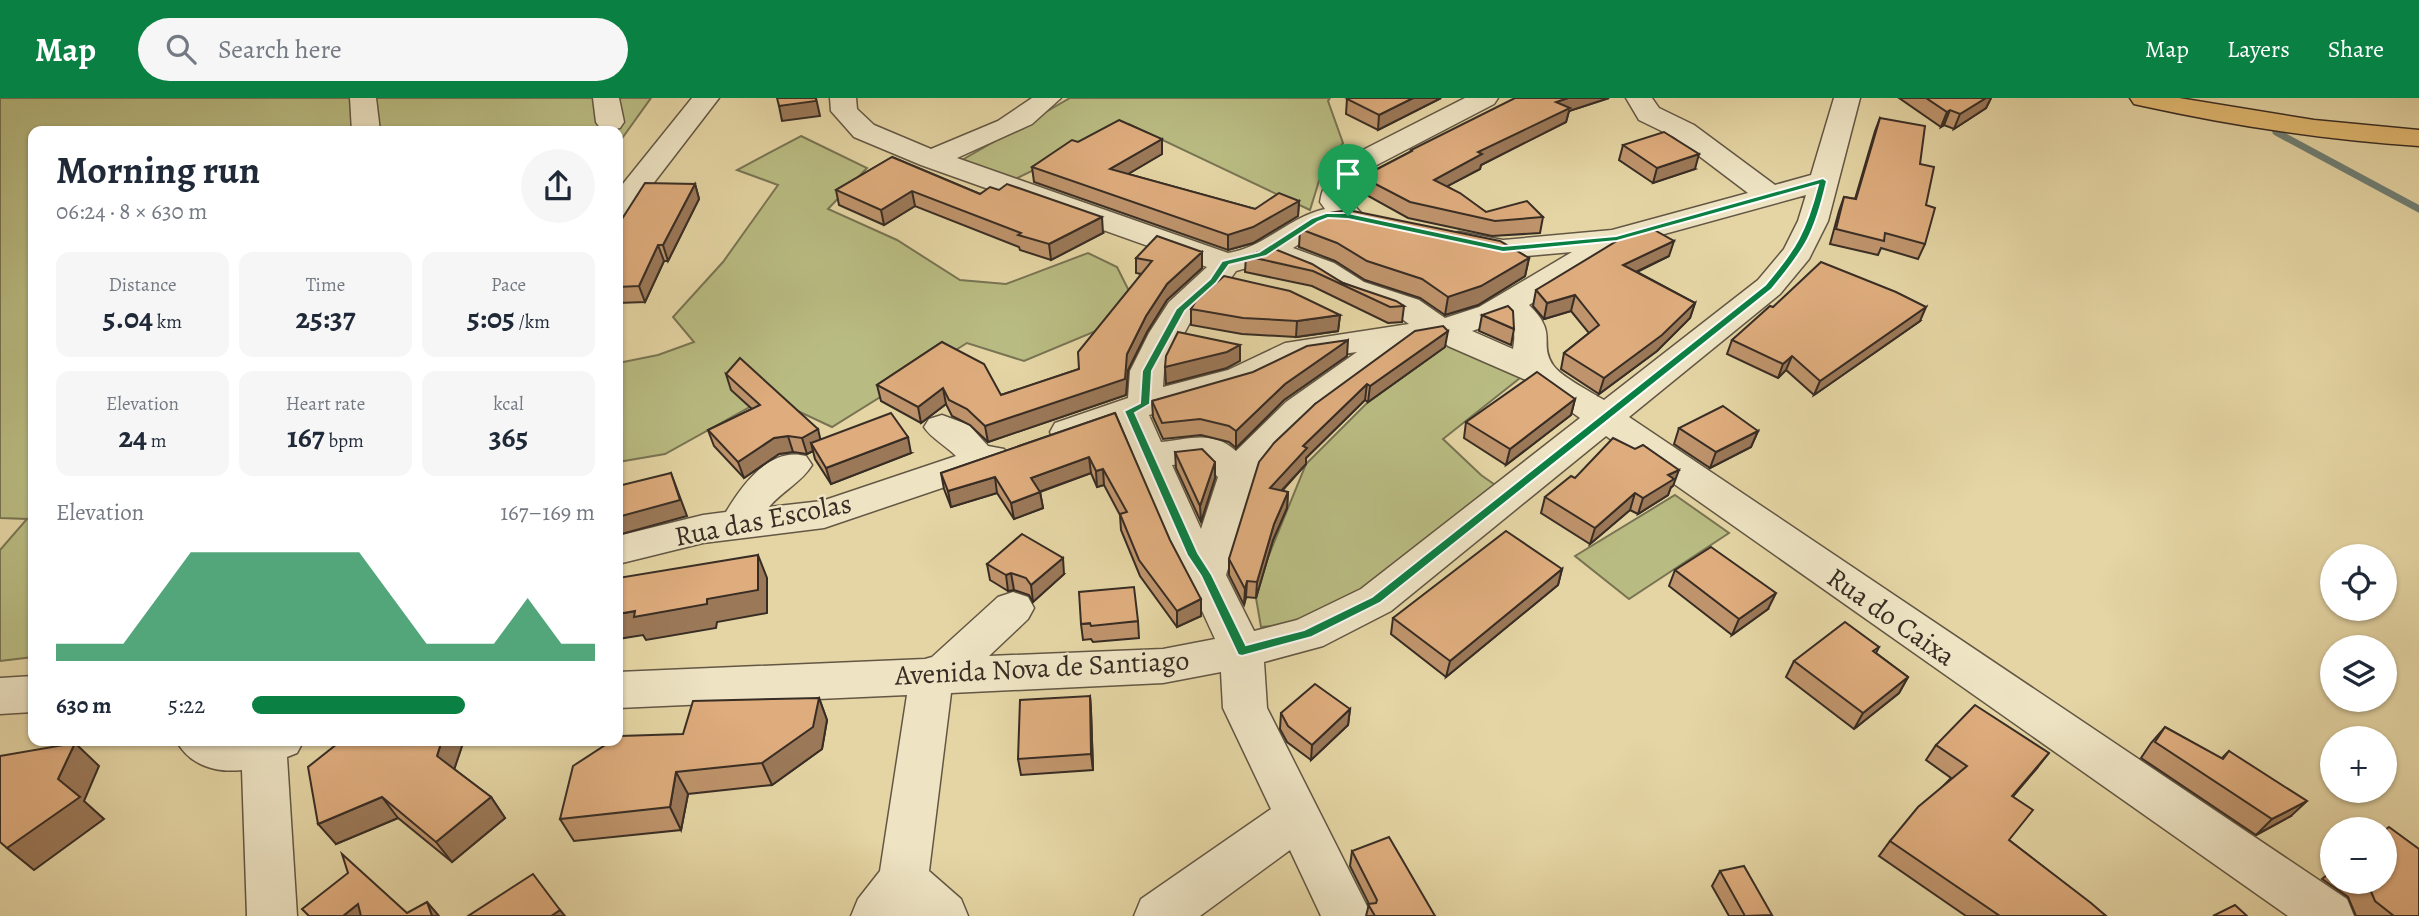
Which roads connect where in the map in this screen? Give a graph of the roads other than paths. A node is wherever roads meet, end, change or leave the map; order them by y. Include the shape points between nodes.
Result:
1 (363, 98) edge
2 (683, 98) edge
3 (706, 98) edge
4 (843, 98) edge
5 (1048, 98) edge
6 (1485, 98) edge
7 (1639, 98) edge
8 (1847, 98) edge
9 (2143, 98) edge
10 (2199, 98) edge
11 (2419, 124) edge
12 (366, 126) edge
13 (2419, 138) edge
14 (931, 159) junction
15 (623, 171) edge
16 (1823, 181) junction
17 (1770, 195) junction
18 (623, 203) edge
19 (1426, 234) edge
20 (1617, 238) junction
21 (1269, 250) junction
22 (1221, 270) junction
23 (1253, 286) edge
24 (1509, 303) junction
25 (1336, 314) edge
26 (1444, 328) junction
27 (1166, 333) junction
28 (1393, 335) junction
29 (1297, 350) junction
30 (1538, 372) junction
31 (1137, 408) junction
32 (1605, 418) junction
33 (942, 427) dead end
34 (1149, 456) junction
35 (981, 461) junction
36 (793, 465) dead end
37 (1238, 474) junction
38 (739, 524) junction
39 (623, 549) edge
40 (1206, 575) junction
41 (1013, 608) dead end
42 (1242, 651) junction
43 (937, 674) junction
44 (623, 690) edge
45 (28, 694) edge
46 (0, 696) edge
47 (209, 746) edge
48 (261, 746) edge
49 (272, 746) edge
50 (1298, 817) junction
51 (890, 897) edge
52 (272, 916) edge
53 (943, 916) edge
54 (1159, 916) edge
55 (1347, 916) edge
56 (2329, 916) edge

1 - 12 street
2 - 15 street
3 - 18 street
4 - 14 street via 844,111 864,131
5 - 14 street via 1005,127
6 - 21 street via 1346,173 1336,186 1335,202 1361,219 1326,216
7 - 17 street via 1648,114 1684,131
8 - 16 street, Avenida Nova de Santiago
9 - 13 main road via 2267,123
10 - 11 main road via 2301,114
14 - 22 street
16 - 17 street
16 - 32 street, Avenida Nova de Santiago via 1813,221 1798,252 1769,287
17 - 20 street
19 - 20 street via 1503,249
20 - 24 street
21 - 22 street
21 - 26 street, Rua do Caixa via 1323,270 1353,289 1407,307
22 - 23 street
22 - 27 street via 1181,309
24 - 26 street via 1491,314
24 - 30 street via 1529,323 1530,349
25 - 28 street
26 - 28 street
26 - 30 street, Rua do Caixa via 1461,340
27 - 29 street via 1264,351
27 - 31 street via 1147,371
28 - 29 street
28 - 37 street via 1383,352 1299,410
29 - 31 street, Rua das Escolas via 1240,378
30 - 32 street, Rua do Caixa
31 - 34 street
31 - 35 street, Rua das Escolas
32 - 42 street, Avenida Nova de Santiago via 1376,600 1308,634
32 - 56 street, Rua do Caixa
33 - 35 street via 956,434
34 - 37 street via 1211,449
34 - 40 street
35 - 38 street, Rua das Escolas via 824,514
36 - 38 street via 760,491
37 - 40 street
38 - 39 street, Rua das Escolas
40 - 42 street
41 - 43 street
42 - 43 street, Avenida Nova de Santiago via 1163,666
42 - 50 street via 1245,708
43 - 44 street, Avenida Nova de Santiago
43 - 51 street
45 - 46 street
47 - 48 street via 240,752
49 - 52 street
50 - 54 street
50 - 55 street
51 - 53 street

